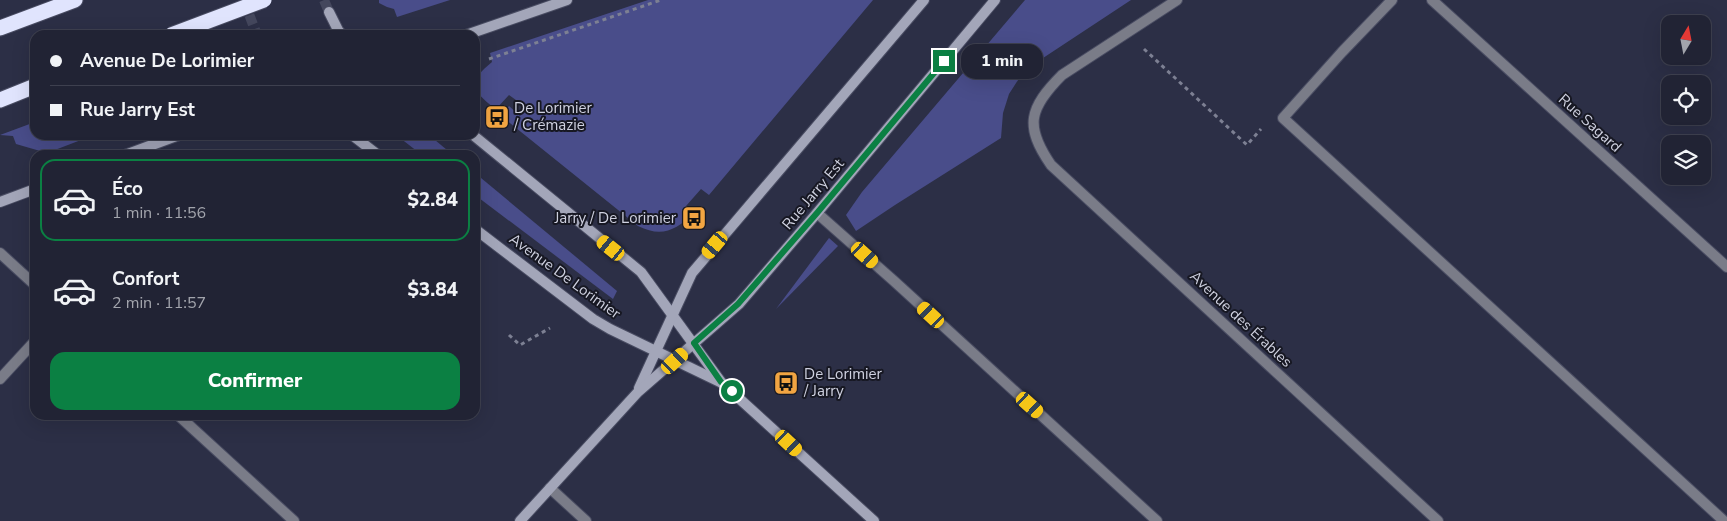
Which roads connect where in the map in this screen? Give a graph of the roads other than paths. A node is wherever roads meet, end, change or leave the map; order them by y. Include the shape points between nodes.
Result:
1 (75, 0) edge
2 (264, 0) edge
3 (567, 0) edge
4 (924, 0) edge
5 (995, 0) edge
6 (1177, 0) edge
7 (1392, 0) edge
8 (1432, 0) edge
9 (329, 12) tunnel mouth
10 (0, 28) edge
11 (184, 30) edge
12 (338, 30) edge
13 (480, 30) edge
14 (30, 88) edge
15 (0, 100) edge
16 (165, 140) edge
17 (358, 140) edge
18 (479, 140) edge
19 (138, 150) edge
20 (372, 150) edge
21 (30, 191) edge
22 (0, 202) edge
23 (817, 213) junction
24 (480, 233) edge
25 (0, 253) edge
26 (1727, 267) edge
27 (30, 280) edge
28 (673, 316) junction
29 (694, 343) junction
30 (30, 346) edge
31 (656, 352) junction
32 (675, 361) junction
33 (0, 379) edge
34 (721, 382) junction
35 (638, 392) junction
36 (183, 420) edge
37 (550, 488) junction
38 (294, 521) edge
39 (520, 521) edge
40 (586, 521) edge
41 (874, 521) edge
42 (1157, 521) edge
43 (1438, 521) edge
44 (1724, 521) edge

1 - 10 highway
2 - 11 highway, bridge
3 - 13 main road
4 - 28 main road, Rue Jarry Est via 692,273
5 - 23 main road, Rue Jarry Est
6 - 43 street, Avenue des Érables via 1062,75 1051,86 1035,116 1033,132 1040,150 1051,165
7 - 44 street via 1283,118
8 - 26 street, Rue Sagard
9 - 12 main road
14 - 15 highway
16 - 19 main road
17 - 20 main road
18 - 28 main road, Avenue De Lorimier via 641,272
21 - 22 main road
23 - 29 main road, Rue Jarry Est via 738,304
23 - 42 street
24 - 31 main road, Avenue De Lorimier via 593,319
25 - 27 street
28 - 29 main road, Avenue De Lorimier
28 - 31 main road, Rue Jarry Est
29 - 32 main road, Rue Jarry Est
29 - 34 main road, Avenue De Lorimier
30 - 33 street
31 - 32 main road, Avenue De Lorimier
31 - 35 main road, Rue Jarry Est
32 - 34 main road, Avenue De Lorimier
32 - 35 main road, Rue Jarry Est
34 - 41 main road, Avenue De Lorimier
35 - 37 main road, Rue Jarry Est
36 - 38 street
37 - 39 main road, Rue Jarry Est
37 - 40 street

